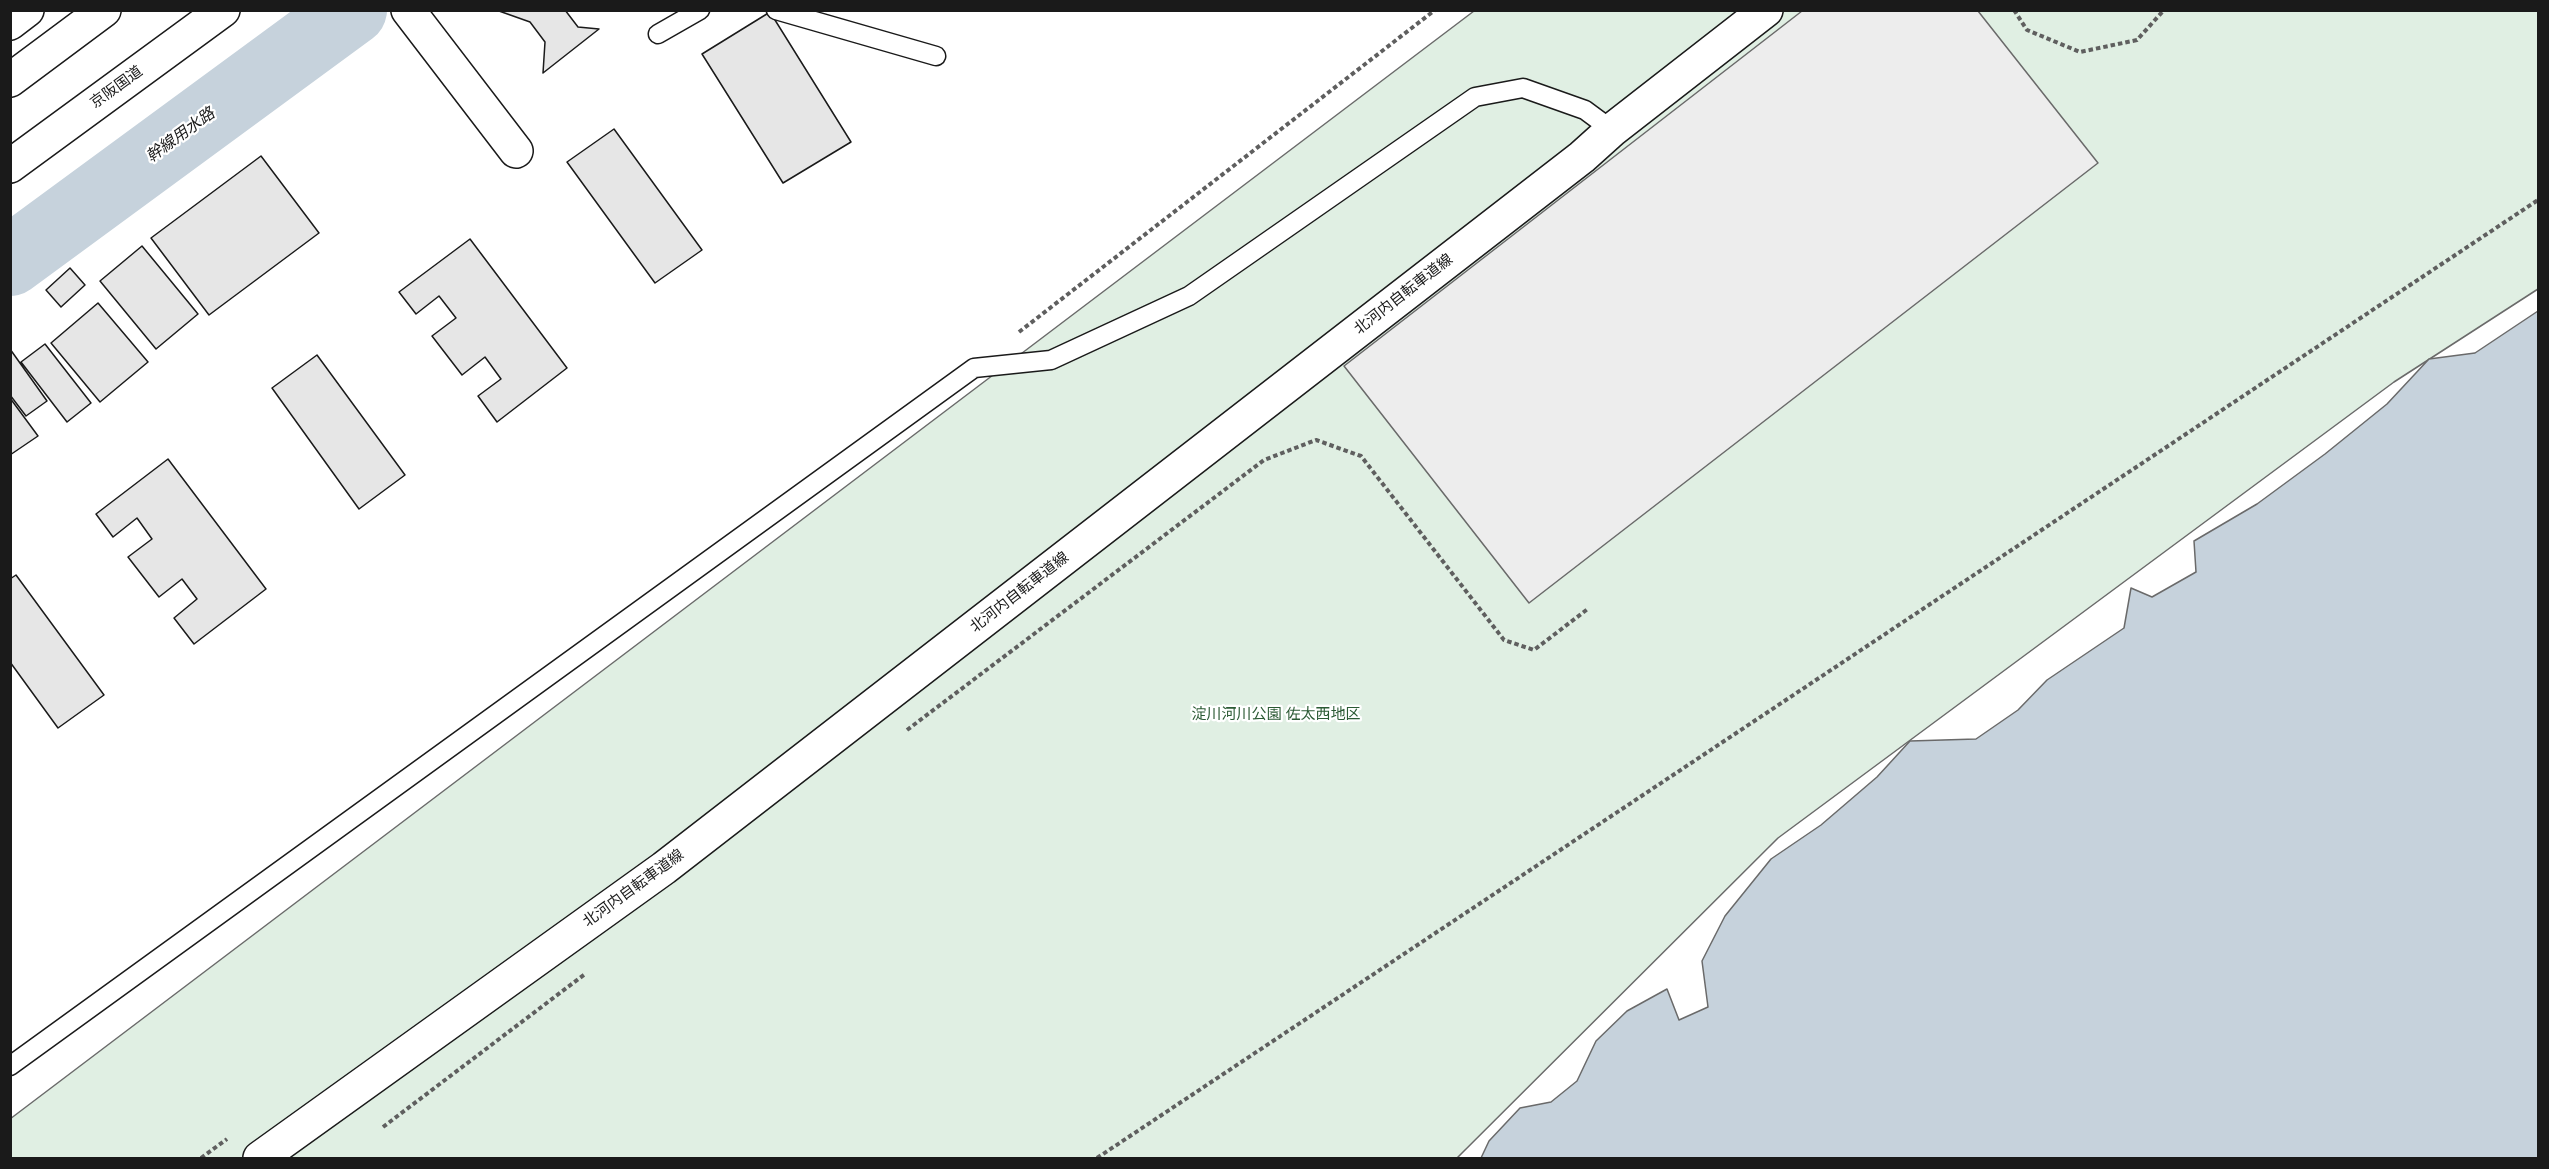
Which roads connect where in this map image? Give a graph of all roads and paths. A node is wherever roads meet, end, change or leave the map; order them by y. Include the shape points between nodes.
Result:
1 (27, 10) edge
2 (104, 10) edge
3 (223, 10) edge
4 (408, 10) edge
5 (700, 10) edge
6 (776, 10) edge
7 (1435, 10) edge
8 (1766, 10) edge
9 (2013, 10) edge
10 (2164, 10) edge
11 (10, 22) edge
12 (658, 34) dead end
13 (936, 56) dead end
14 (10, 80) edge
15 (1612, 130) junction
16 (516, 151) dead end
17 (10, 166) edge
18 (2538, 200) edge
19 (974, 368) junction
20 (1590, 608) dead end
21 (904, 733) dead end
22 (591, 969) dead end
23 (10, 1066) edge
24 (383, 1127) dead end
25 (260, 1158) edge
26 (1097, 1158) edge

1 - 11 main road
2 - 14 main road
3 - 17 main road, 京阪国道
4 - 16 main road
5 - 12 lane
6 - 13 lane
7 - 19 path
8 - 15 main road, 北河内自転車道線
9 - 10 path via 2027,30 2080,52 2137,40
15 - 19 lane via 1585,110 1523,88 1474,97 1189,296 1051,360
15 - 25 main road, 北河内自転車道線 via 664,868
18 - 26 path
19 - 23 lane
20 - 21 path via 1534,650 1504,640 1361,456 1316,440 1264,460
22 - 24 path

